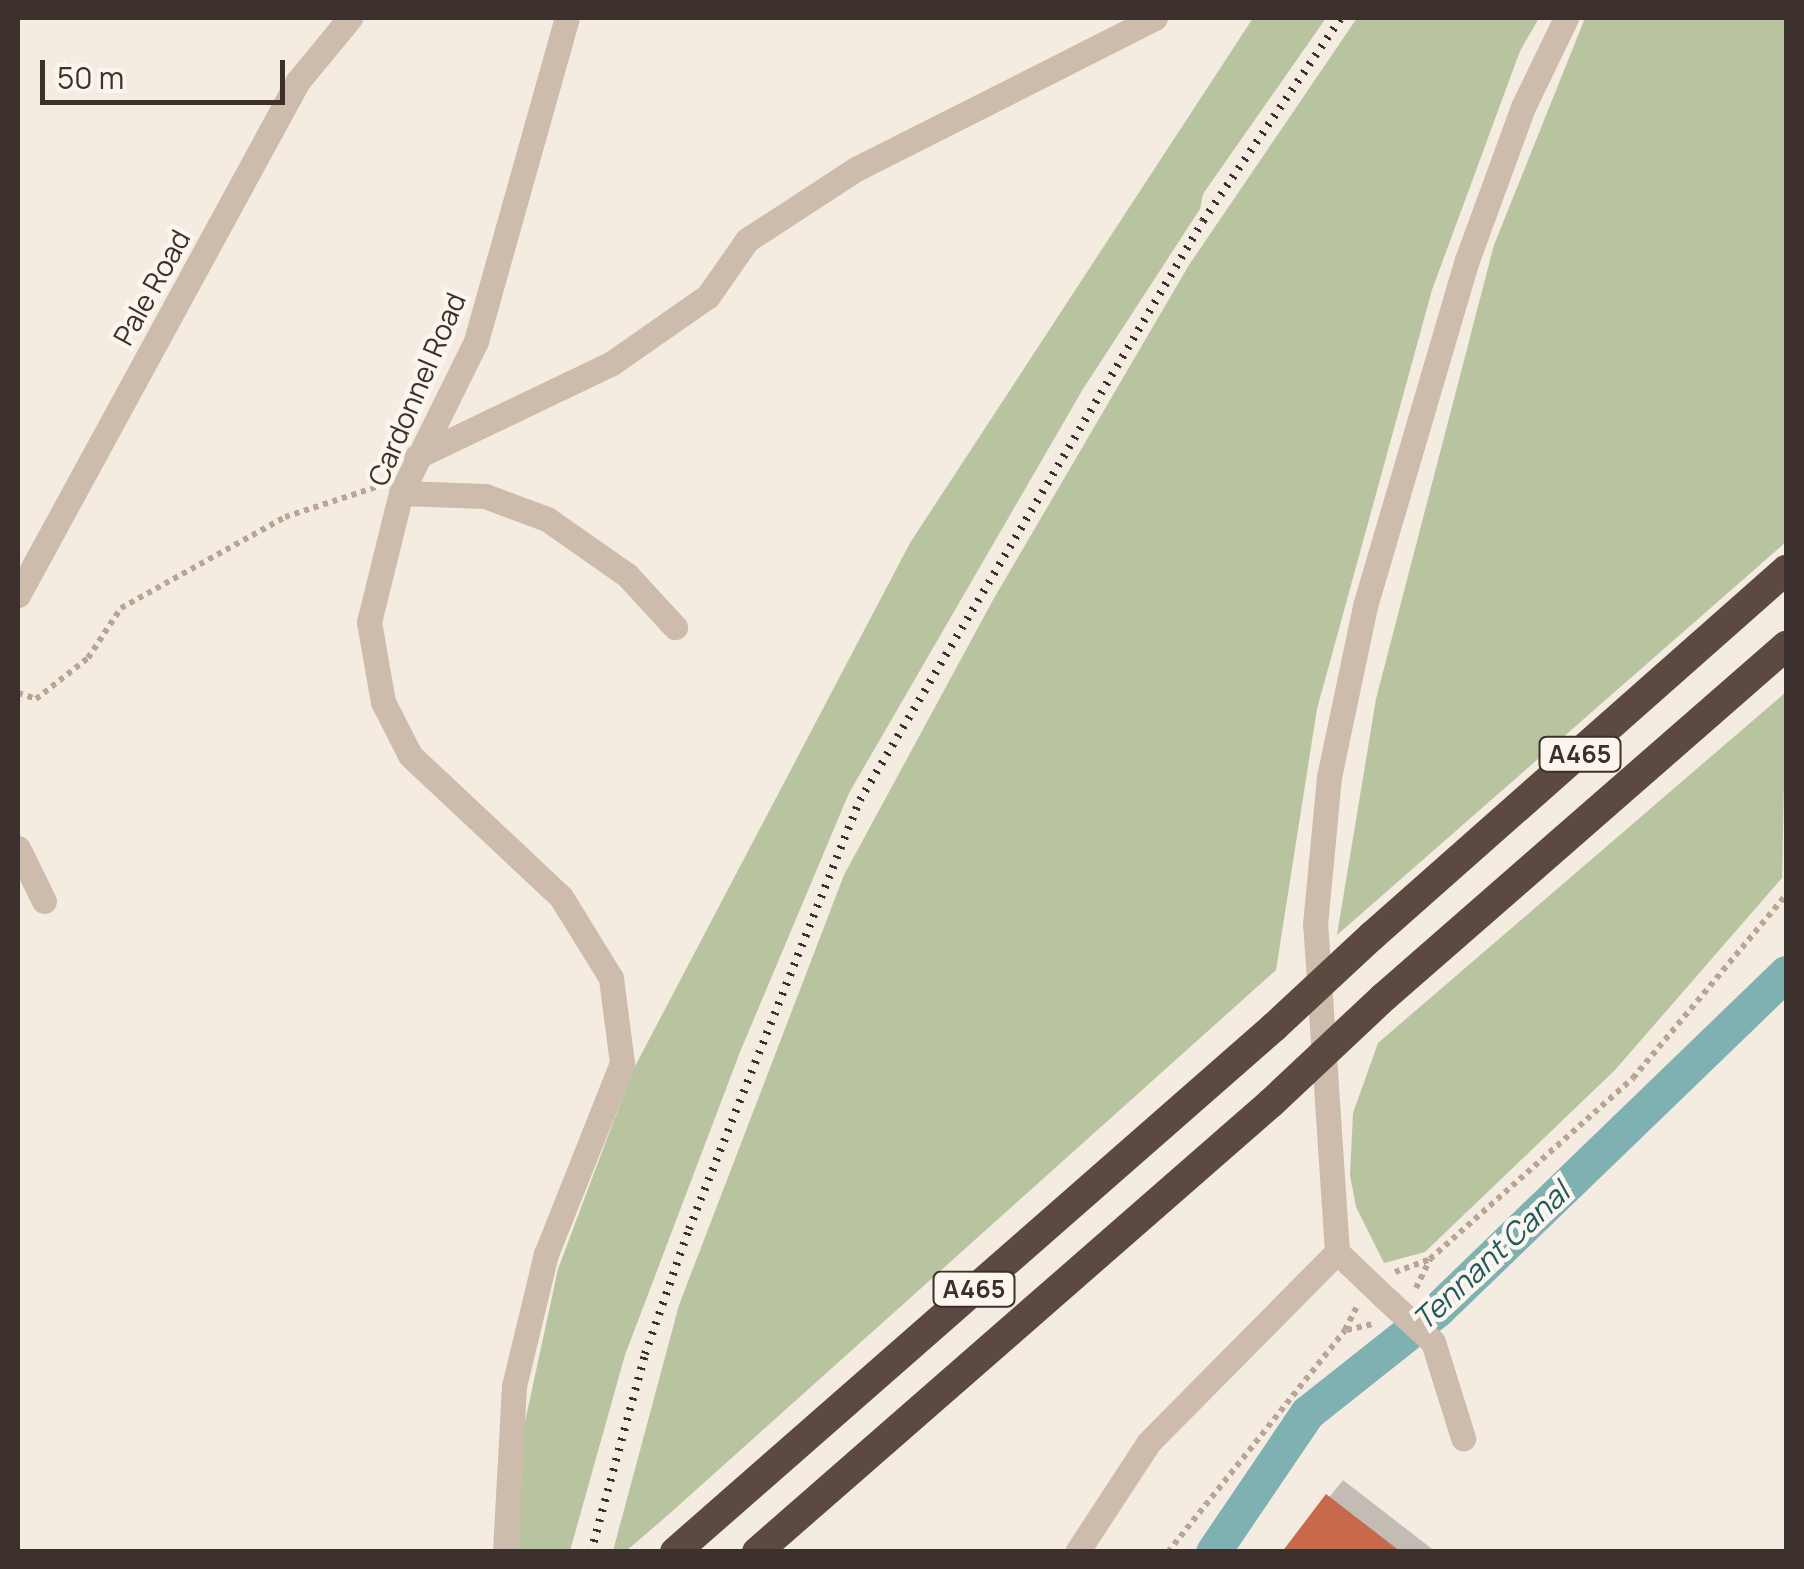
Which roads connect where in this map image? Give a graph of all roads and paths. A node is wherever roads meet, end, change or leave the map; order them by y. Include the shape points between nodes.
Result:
1 (567, 18) edge
2 (1154, 18) edge
3 (1566, 18) edge
4 (335, 22) edge
5 (416, 457) junction
6 (401, 492) junction
7 (1786, 570) edge
8 (18, 595) edge
9 (675, 627) dead end
10 (1786, 646) edge
11 (18, 693) edge
12 (18, 848) edge
13 (1786, 895) edge
14 (44, 902) dead end
15 (1337, 1252) junction
16 (1376, 1288) junction
17 (1464, 1438) dead end
18 (505, 1552) edge
19 (675, 1552) edge
20 (757, 1552) edge
21 (1077, 1552) edge
22 (1168, 1552) edge

1 - 5 street, Cardonnel Road via 476,340
2 - 5 street via 856,168 747,240 708,296 612,364
3 - 15 street via 1522,107 1467,260 1365,606 1329,777 1314,925
4 - 8 street, Pale Road
5 - 6 street, Cardonnel Road
6 - 9 street via 484,496 547,519 628,575
6 - 11 path via 380,486 285,517 121,608 88,658 36,699
6 - 18 street, Cardonnel Road via 370,622 383,702 410,755 560,896 611,978 622,1063 541,1272 514,1386
7 - 19 highway, A465, bridge
10 - 20 highway, A465, bridge
12 - 14 street
13 - 16 path via 1633,1078 1430,1259
15 - 16 street
15 - 21 street via 1150,1442
16 - 17 street, bridge via 1433,1342
16 - 22 path

